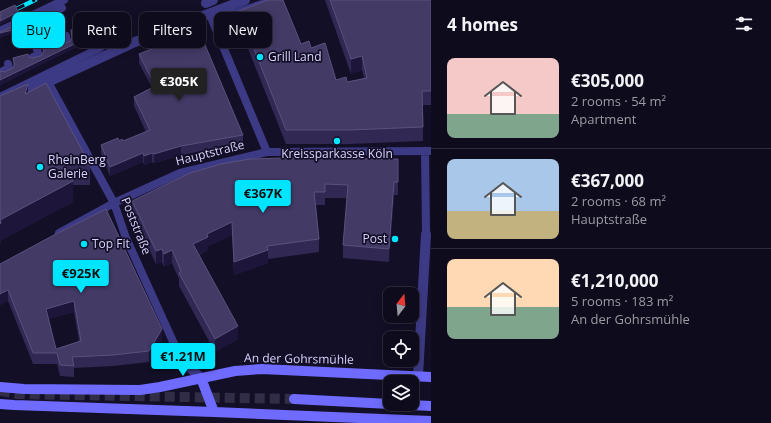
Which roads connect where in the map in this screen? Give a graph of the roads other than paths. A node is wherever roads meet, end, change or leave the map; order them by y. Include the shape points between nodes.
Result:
1 (245, 0) edge
2 (276, 0) edge
3 (63, 4) edge
4 (51, 12) edge
5 (210, 15) junction
6 (0, 31) edge
7 (100, 48) edge
8 (48, 82) junction
9 (0, 97) edge
10 (0, 106) edge
11 (428, 151) edge
12 (267, 152) junction
13 (114, 203) junction
14 (426, 234) joint
15 (54, 236) edge
16 (181, 359) joint
17 (396, 375) edge
18 (418, 375) edge
19 (419, 376) edge
20 (431, 377) edge
21 (201, 378) junction
22 (0, 387) edge
23 (294, 399) tunnel mouth
24 (0, 404) edge
25 (383, 404) edge
26 (419, 405) edge
27 (431, 406) edge
28 (214, 412) junction
29 (431, 421) edge

1 - 5 street
2 - 5 street via 237,14
3 - 4 street
3 - 6 street
5 - 8 street via 135,42
5 - 12 street
7 - 9 street
8 - 10 street
8 - 13 street, Poststraße
11 - 12 street, Hauptstraße
11 - 14 street, Hauptstraße
12 - 13 street, Hauptstraße via 180,173
13 - 15 street, Hauptstraße
13 - 16 street, Poststraße via 126,238
14 - 18 street, Hauptstraße
16 - 21 street, Poststraße
17 - 21 main road, An der Gohrsmühle via 262,369
19 - 20 main road, An der Gohrsmühle
21 - 22 main road, An der Gohrsmühle via 149,389 131,390
21 - 28 main road
23 - 25 main road
24 - 28 main road
26 - 27 main road
28 - 29 main road

